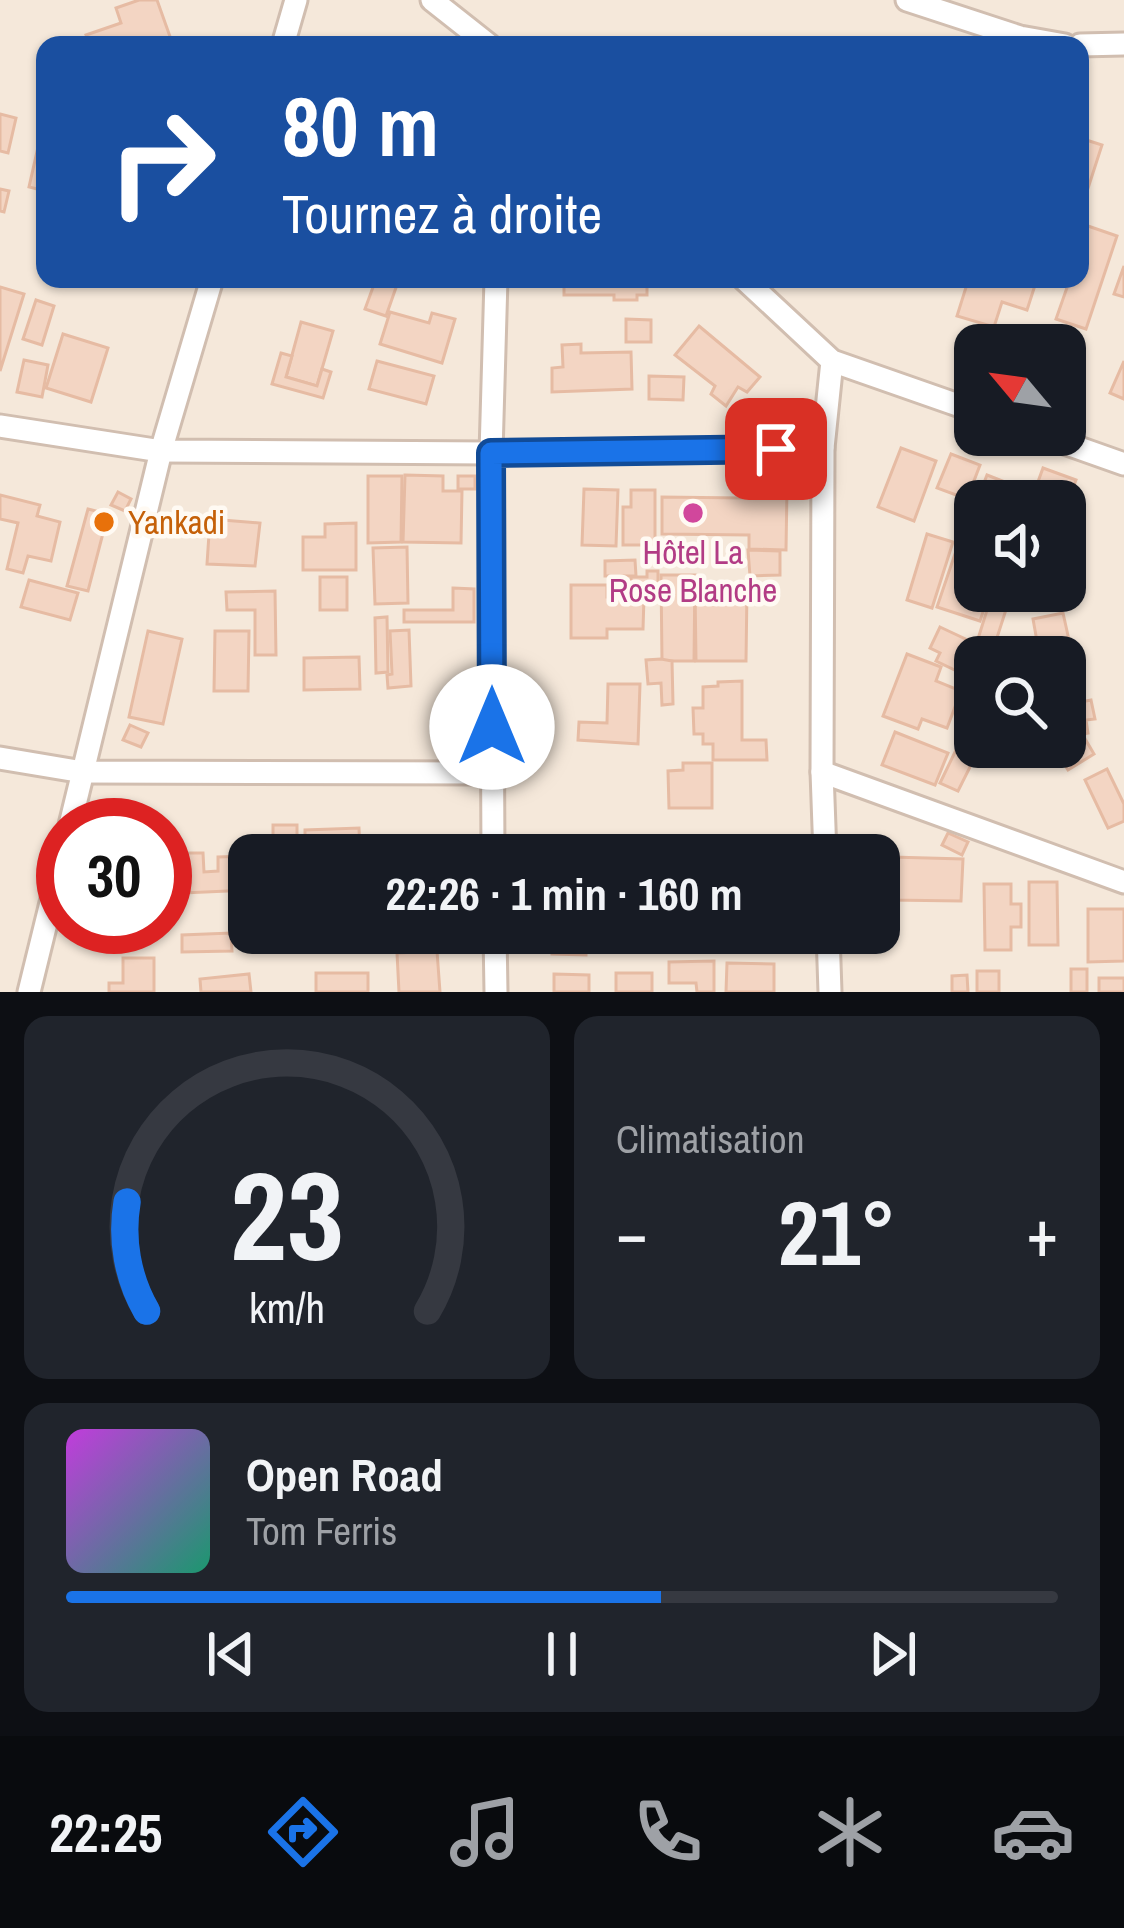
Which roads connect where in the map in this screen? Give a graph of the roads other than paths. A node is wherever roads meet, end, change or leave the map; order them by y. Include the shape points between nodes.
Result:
1 (296, 0) edge
2 (432, 0) edge
3 (907, 0) edge
4 (286, 36) edge
5 (478, 36) edge
6 (1017, 36) edge
7 (1124, 44) edge
8 (1089, 45) edge
9 (209, 288) edge
10 (496, 288) edge
11 (754, 288) edge
12 (832, 361) junction
13 (954, 404) edge
14 (0, 426) edge
15 (823, 448) junction
16 (161, 451) junction
17 (1086, 451) edge
18 (491, 453) junction
19 (1124, 464) edge
20 (0, 758) edge
21 (83, 772) junction
22 (822, 772) junction
23 (492, 773) junction
24 (77, 798) edge
25 (493, 834) edge
26 (824, 834) edge
27 (1124, 882) edge
28 (38, 954) edge
29 (495, 954) edge
30 (829, 954) edge
31 (29, 992) edge
32 (496, 992) edge
33 (830, 992) edge

1 - 4 street
2 - 5 street
3 - 6 street
7 - 8 street
9 - 16 street
10 - 18 street
11 - 12 street
12 - 13 street
12 - 15 street
14 - 16 street
15 - 18 street
15 - 22 street
16 - 18 street
16 - 21 street
17 - 19 street
18 - 23 street
20 - 21 street
21 - 23 street
21 - 24 street
22 - 26 street
22 - 27 street
23 - 25 street
28 - 31 street
29 - 32 street
30 - 33 street

